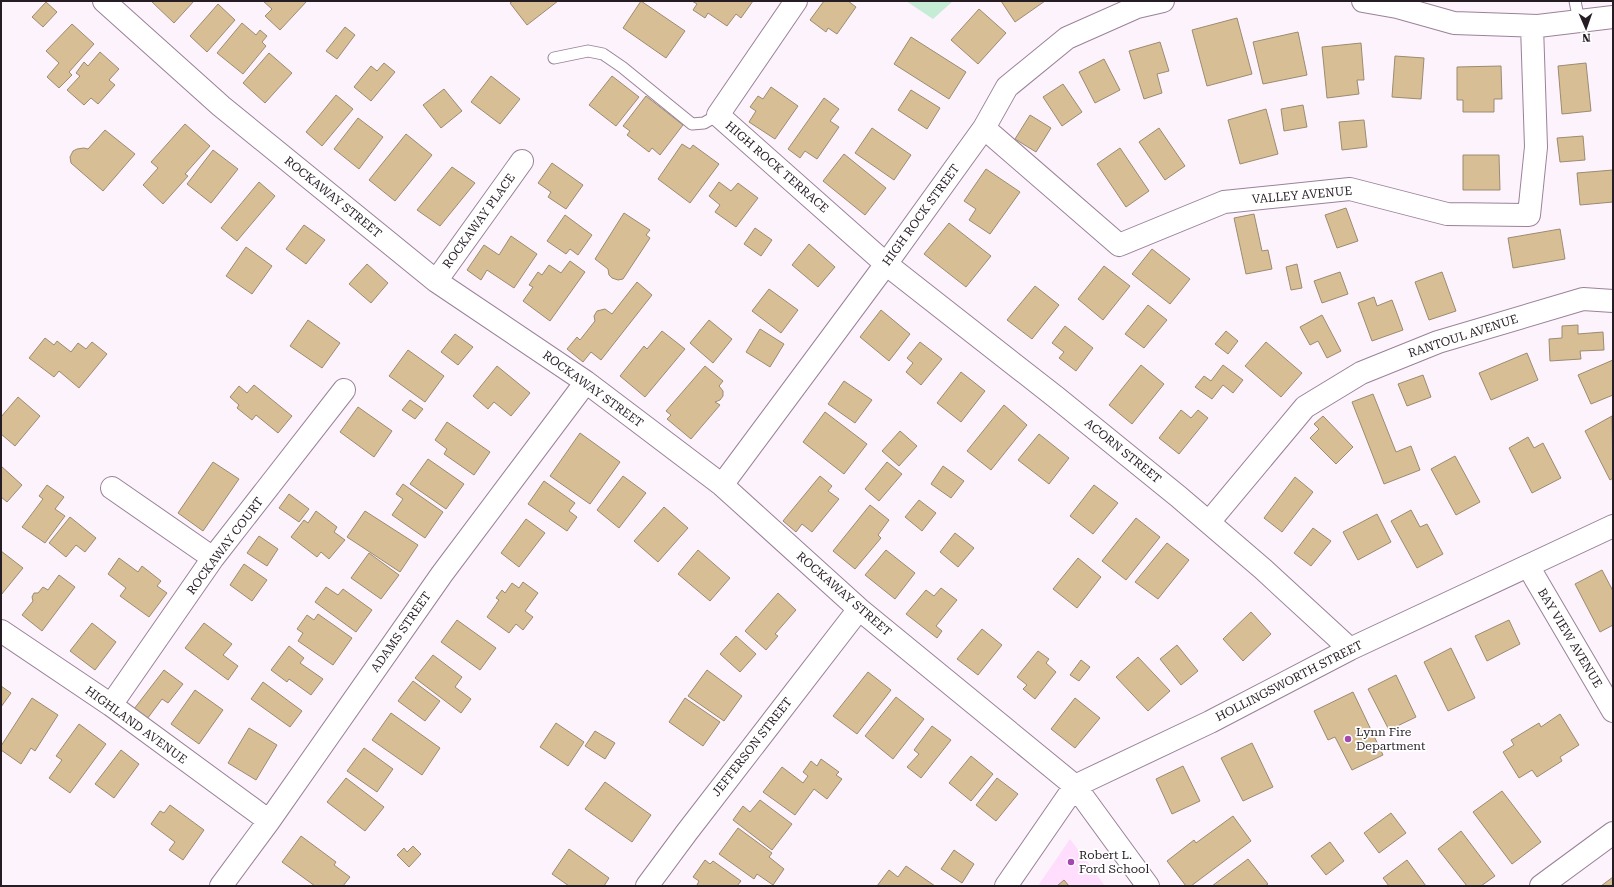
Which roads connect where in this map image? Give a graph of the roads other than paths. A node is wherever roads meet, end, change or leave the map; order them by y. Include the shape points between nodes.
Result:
1 (104, 1) edge
2 (796, 1) edge
3 (1163, 1) edge
4 (1363, 1) edge
5 (1397, 4) edge
6 (1577, 11) edge
7 (1613, 17) edge
8 (1532, 26) junction
9 (554, 58) dead end
10 (718, 115) junction
11 (984, 128) junction
12 (522, 161) dead end
13 (886, 264) junction
14 (436, 281) junction
15 (1613, 301) edge
16 (586, 382) junction
17 (344, 390) dead end
18 (722, 486) junction
19 (112, 488) dead end
20 (1209, 522) junction
21 (1613, 526) edge
22 (213, 558) junction
23 (1528, 566) junction
24 (858, 609) junction
25 (1, 632) edge
26 (1350, 649) junction
27 (111, 705) junction
28 (1613, 711) edge
29 (1075, 786) junction
30 (269, 821) junction
31 (1613, 833) edge
32 (221, 886) edge
33 (647, 886) edge
34 (1006, 886) edge
35 (1148, 886) edge
36 (1541, 886) edge

1 - 14 street, ROCKAWAY STREET via 220,106
2 - 10 street, HIGH ROCK TERRACE
3 - 11 street, HIGH ROCK STREET via 1137,7 1067,38 1007,87
4 - 5 street
5 - 8 street via 1454,22
6 - 7 street
6 - 8 street
8 - 11 street, VALLEY AVENUE via 1536,147 1529,215 1447,214 1350,189 1224,202 1119,245
9 - 10 lane via 588,51 603,54 692,124 704,123
10 - 13 street, HIGH ROCK TERRACE
11 - 13 street, HIGH ROCK STREET
12 - 14 street, ROCKAWAY PLACE
13 - 18 street, HIGH ROCK STREET
13 - 20 street, ACORN STREET via 1057,398
14 - 16 street, ROCKAWAY STREET
15 - 20 street, RANTOUL AVENUE via 1583,299 1438,342 1361,372 1305,408
16 - 18 street, ROCKAWAY STREET
16 - 30 street, ADAMS STREET via 442,574
17 - 22 street, ROCKAWAY COURT
18 - 24 street, ROCKAWAY STREET
19 - 22 street
20 - 26 street, ACORN STREET
21 - 23 street, HOLLINGSWORTH STREET
22 - 27 street, ROCKAWAY COURT
23 - 26 street, HOLLINGSWORTH STREET
23 - 28 street, BAY VIEW AVENUE
24 - 29 street, ROCKAWAY STREET
24 - 33 street, JEFFERSON STREET
25 - 27 street, HIGHLAND AVENUE
26 - 29 street, HOLLINGSWORTH STREET via 1210,722
27 - 30 street, HIGHLAND AVENUE
29 - 34 street
29 - 35 street, ROCKAWAY STREET
30 - 32 street, ADAMS STREET
31 - 36 street

